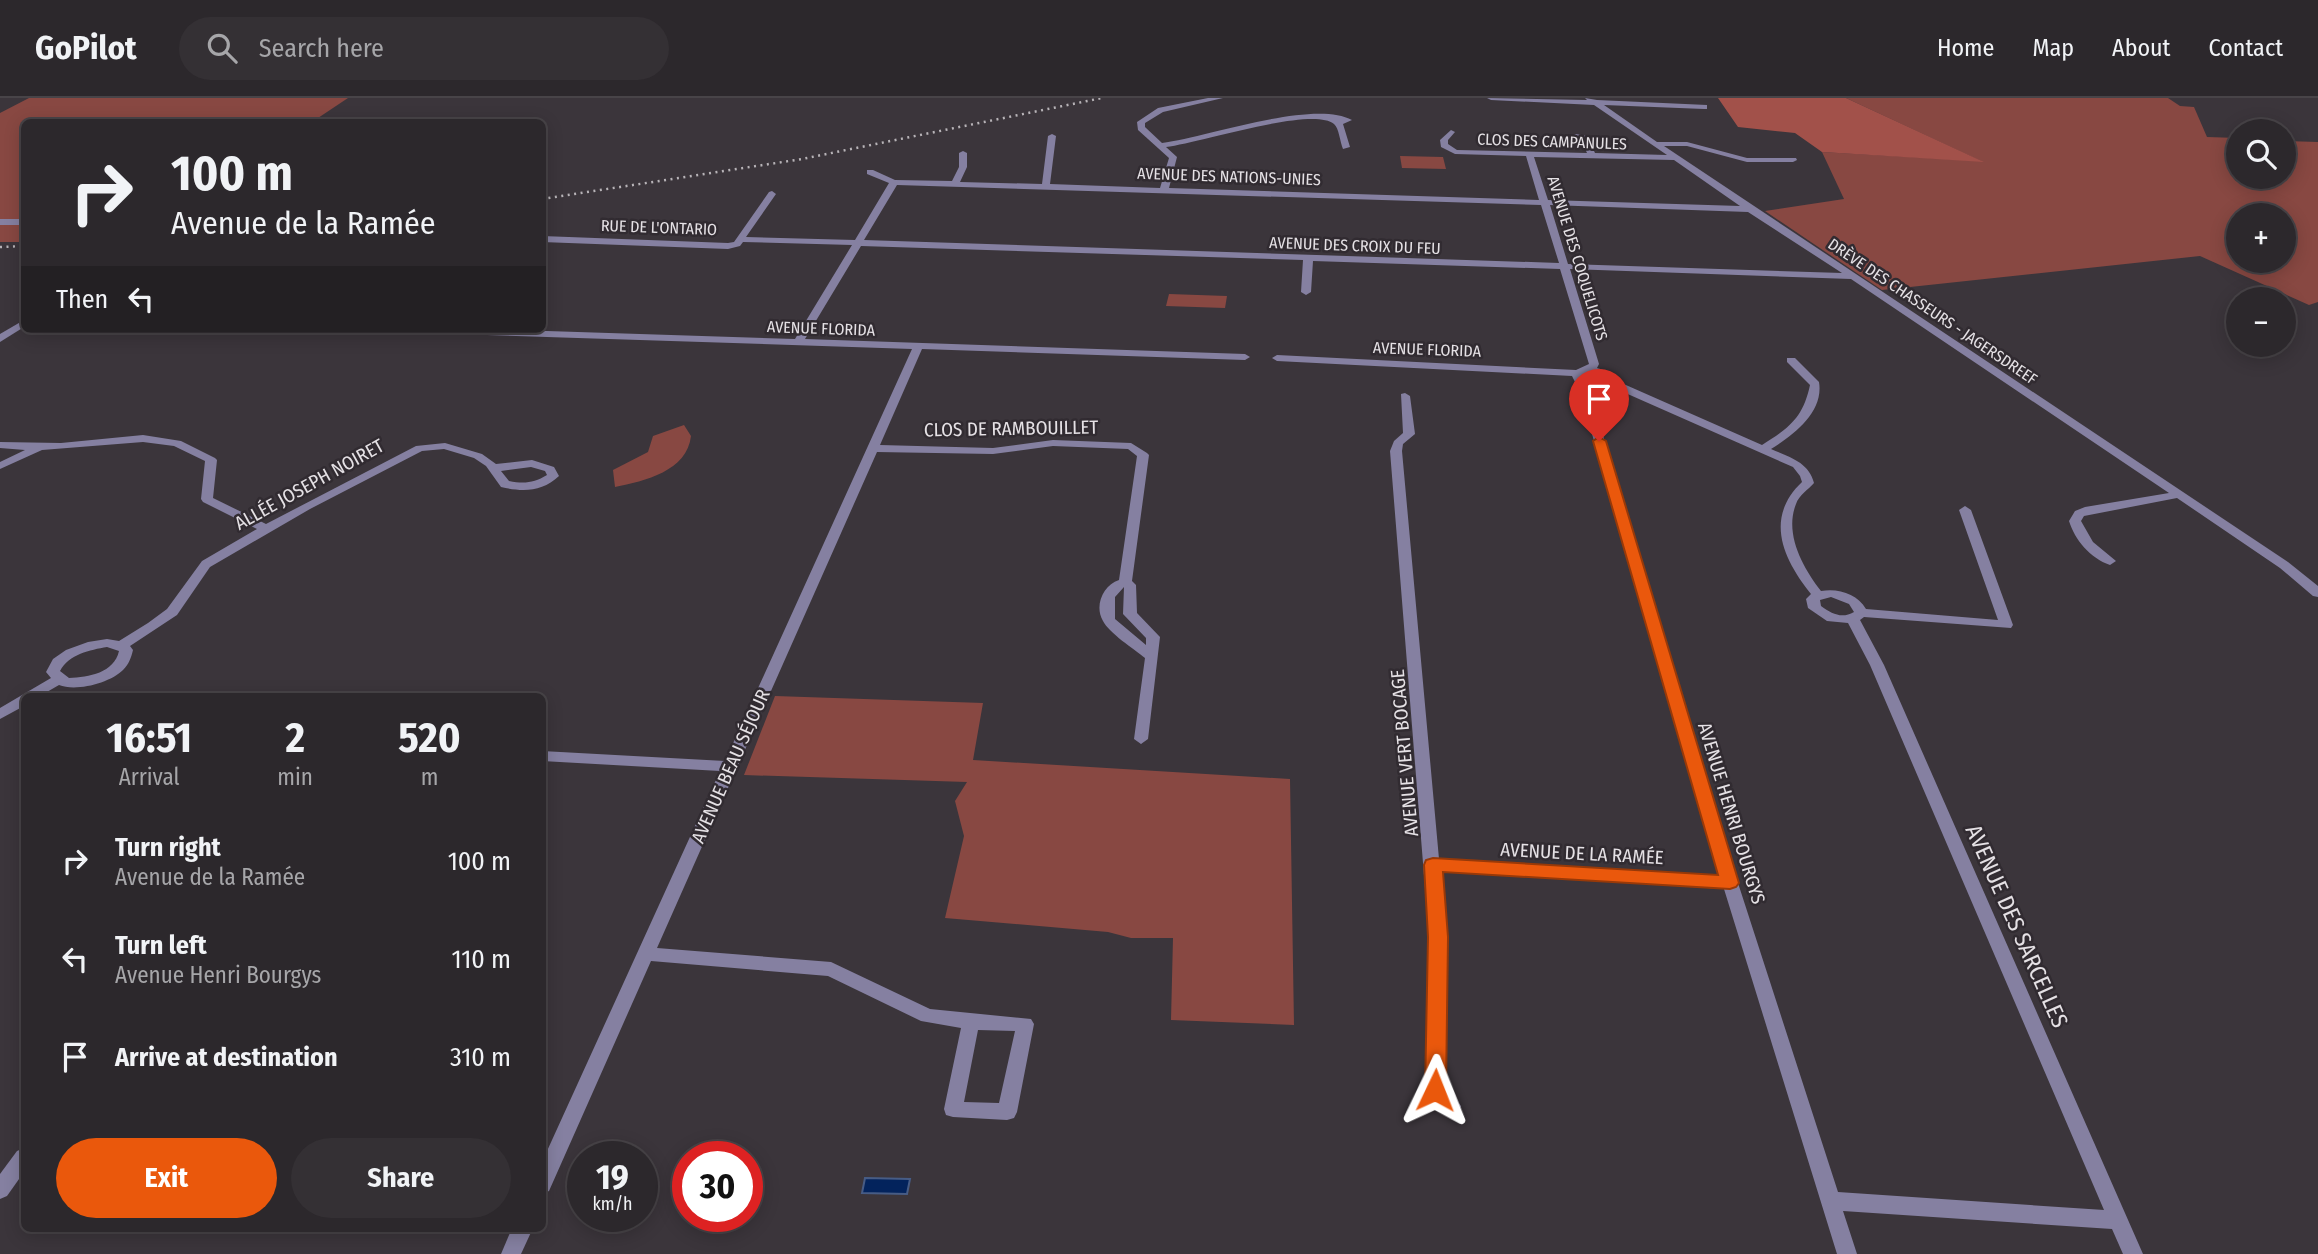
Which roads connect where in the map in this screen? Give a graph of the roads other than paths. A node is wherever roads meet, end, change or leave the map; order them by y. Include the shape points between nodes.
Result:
1 (1219, 98) edge
2 (1491, 98) edge
3 (1591, 99) edge
4 (1704, 107) dead end
5 (1451, 132) dead end
6 (1576, 135) dead end
7 (1052, 136) dead end
8 (1188, 142) junction
9 (1657, 144) junction
10 (1161, 145) junction
11 (1346, 147) dead end
12 (962, 153) dead end
13 (1171, 153) junction
14 (1530, 155) junction
15 (1591, 156) junction
16 (1677, 159) junction
17 (1793, 160) dead end
18 (870, 172) dead end
19 (894, 182) junction
20 (955, 184) junction
21 (1046, 186) junction
22 (1164, 190) junction
23 (772, 194) dead end
24 (1545, 203) junction
25 (1750, 209) junction
26 (0, 222) edge
27 (21, 222) edge
28 (546, 239) edge
29 (740, 239) junction
30 (856, 243) junction
31 (1308, 260) junction
32 (1565, 267) junction
33 (1853, 276) junction
34 (1306, 292) dead end
35 (21, 325) edge
36 (511, 333) edge
37 (0, 339) edge
38 (798, 343) junction
39 (918, 347) junction
40 (1245, 357) dead end
41 (1277, 358) dead end
42 (1791, 360) dead end
43 (1584, 375) junction
44 (1405, 397) dead end
45 (0, 445) edge
46 (39, 448) junction
47 (873, 448) junction
48 (1764, 449) junction
49 (0, 466) edge
50 (494, 468) dead end
51 (2176, 495) junction
52 (1965, 510) dead end
53 (266, 528) junction
54 (2110, 561) dead end
55 (1125, 582) junction
56 (2318, 593) edge
57 (1818, 595) junction
58 (1130, 614) junction
59 (1857, 616) junction
60 (1109, 621) junction
61 (121, 645) junction
62 (1152, 657) junction
63 (60, 679) junction
64 (35, 693) edge
65 (21, 701) edge
66 (0, 714) edge
67 (1141, 739) dead end
68 (546, 755) edge
69 (731, 766) junction
70 (1433, 865) junction
71 (1730, 883) junction
72 (646, 954) junction
73 (971, 1022) junction
74 (1452, 1106) dead end
75 (21, 1161) edge
76 (546, 1176) edge
77 (0, 1190) edge
78 (1832, 1201) junction
79 (2118, 1220) junction
80 (521, 1232) edge
81 (511, 1254) edge
82 (1847, 1254) edge
83 (2133, 1254) edge

1 - 10 street via 1161,110 1141,122 1141,128
2 - 3 street
3 - 4 street
3 - 9 street, DRÈVE DES CHASSEURS - JAGERSDREEF
5 - 14 street, CLOS DES CAMPANULES via 1444,145 1455,152
6 - 15 street via 1584,138
7 - 21 street
8 - 10 street
8 - 11 street via 1290,117 1337,120
8 - 13 street
9 - 16 street, DRÈVE DES CHASSEURS - JAGERSDREEF
9 - 17 street via 1687,144 1747,160
10 - 13 street
12 - 20 street via 963,167
13 - 22 street
14 - 15 street, CLOS DES CAMPANULES
14 - 24 street, AVENUE DES COQUELICOTS
15 - 16 street, CLOS DES CAMPANULES
16 - 25 street, DRÈVE DES CHASSEURS - JAGERSDREEF
18 - 19 street
19 - 20 street, AVENUE DES NATIONS-UNIES
19 - 30 street
20 - 21 street, AVENUE DES NATIONS-UNIES
21 - 22 street, AVENUE DES NATIONS-UNIES
22 - 24 street, AVENUE DES NATIONS-UNIES
23 - 29 street
24 - 25 street, AVENUE DES NATIONS-UNIES
24 - 32 street, AVENUE DES COQUELICOTS
25 - 33 street, DRÈVE DES CHASSEURS - JAGERSDREEF
26 - 27 street
28 - 29 street, RUE DE L'ONTARIO via 728,246
29 - 30 street, RUE DE L'ONTARIO
30 - 31 street, AVENUE DES CROIX DU FEU
30 - 38 street
31 - 32 street, AVENUE DES CROIX DU FEU
31 - 34 street
32 - 33 street, AVENUE DES CROIX DU FEU
32 - 43 street, AVENUE DES COQUELICOTS via 1594,364
33 - 51 street, DRÈVE DES CHASSEURS - JAGERSDREEF
35 - 37 street
36 - 38 street, AVENUE FLORIDA
38 - 39 street, AVENUE FLORIDA
39 - 40 street, AVENUE FLORIDA
39 - 47 street, AVENUE BEAU SÉJOUR
41 - 43 street, AVENUE FLORIDA
42 - 48 street via 1815,384 1812,404 1793,430
43 - 48 street, AVENUE FLORIDA
43 - 71 street, AVENUE HENRI BOURGYS via 1584,389
44 - 70 street, AVENUE VERT BOCAGE via 1409,434 1396,451
45 - 46 street
46 - 49 street
46 - 53 street via 136,438 175,441 212,460 207,499
47 - 55 street, CLOS DE RAMBOUILLET via 993,451 1053,443 1139,450 1143,455
47 - 69 street, AVENUE BEAU SÉJOUR
48 - 57 street via 1797,465 1806,475 1808,483 1791,502 1786,522 1788,541
50 - 53 street, ALLÉE JOSEPH NOIRET via 478,456 435,444
51 - 54 street via 2079,514 2075,521 2083,538
51 - 56 street, DRÈVE DES CHASSEURS - JAGERSDREEF
52 - 59 street via 2006,625
53 - 61 street, ALLÉE JOSEPH NOIRET via 206,564 167,616
55 - 58 street, CLOS DE RAMBOUILLET via 1131,590
55 - 60 street, CLOS DE RAMBOUILLET via 1109,590
57 - 59 street via 1831,593 1851,599 1859,606
57 - 59 street via 1813,599 1815,608 1824,615 1837,620
58 - 60 street
58 - 62 street via 1153,637
59 - 79 street, AVENUE DES SARCELLES
60 - 62 street
61 - 63 street via 126,657 109,673 80,682
61 - 63 street via 88,646 71,653 53,672
62 - 67 street
63 - 64 street
65 - 66 street
68 - 69 street
69 - 72 street, AVENUE BEAU SÉJOUR
70 - 71 street, AVENUE DE LA RAMÉE
70 - 74 street, AVENUE VERT BOCAGE via 1438,937 1435,1090
71 - 78 street, AVENUE HENRI BOURGYS
72 - 73 street via 831,968 927,1016
72 - 76 street, AVENUE BEAU SÉJOUR
73 - 73 street via 1025,1024 1007,1112 953,1109
75 - 77 street
78 - 79 street
78 - 82 street, AVENUE HENRI BOURGYS
79 - 83 street, AVENUE DES SARCELLES
80 - 81 street

